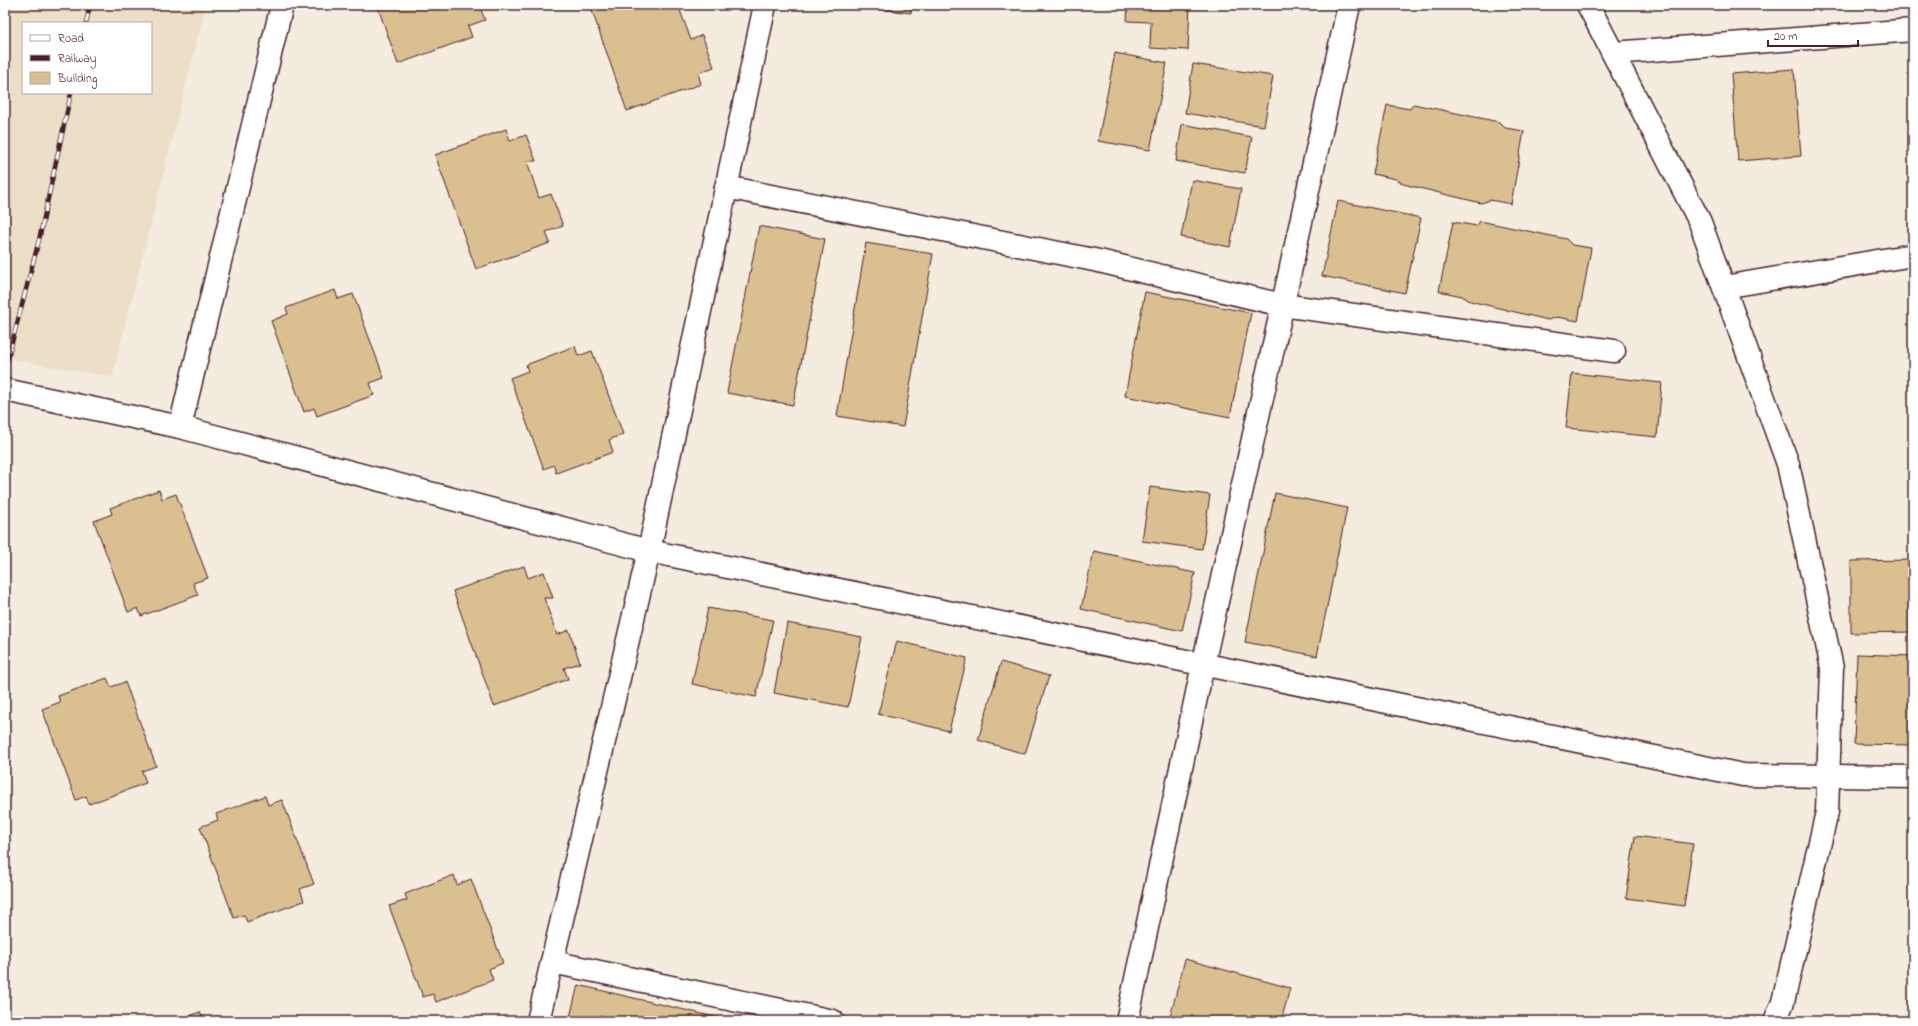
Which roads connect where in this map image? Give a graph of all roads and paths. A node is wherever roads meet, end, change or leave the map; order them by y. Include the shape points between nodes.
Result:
1 (282, 5) edge
2 (765, 5) edge
3 (1348, 5) edge
4 (1588, 5) edge
5 (1913, 30) edge
6 (1613, 53) junction
7 (726, 187) junction
8 (1913, 255) edge
9 (1724, 287) junction
10 (1282, 305) junction
11 (1614, 351) dead end
12 (5, 390) edge
13 (180, 427) junction
14 (649, 551) junction
15 (1203, 665) junction
16 (1828, 777) junction
17 (1913, 777) edge
18 (552, 962) junction
19 (538, 1021) edge
20 (833, 1021) edge
21 (1127, 1021) edge
22 (1775, 1021) edge

1 - 13 street
2 - 7 street
3 - 10 street
4 - 6 street
5 - 6 street
6 - 9 street via 1700,222
7 - 10 street via 1099,261
7 - 14 street
8 - 9 street
9 - 16 street via 1788,464 1829,653 1832,668
10 - 11 street
10 - 15 street
12 - 13 street
13 - 14 street
14 - 15 street
14 - 18 street
15 - 16 street via 1743,775
15 - 21 street
16 - 17 street
16 - 22 street via 1827,812 1783,1002
18 - 19 street
18 - 20 street

